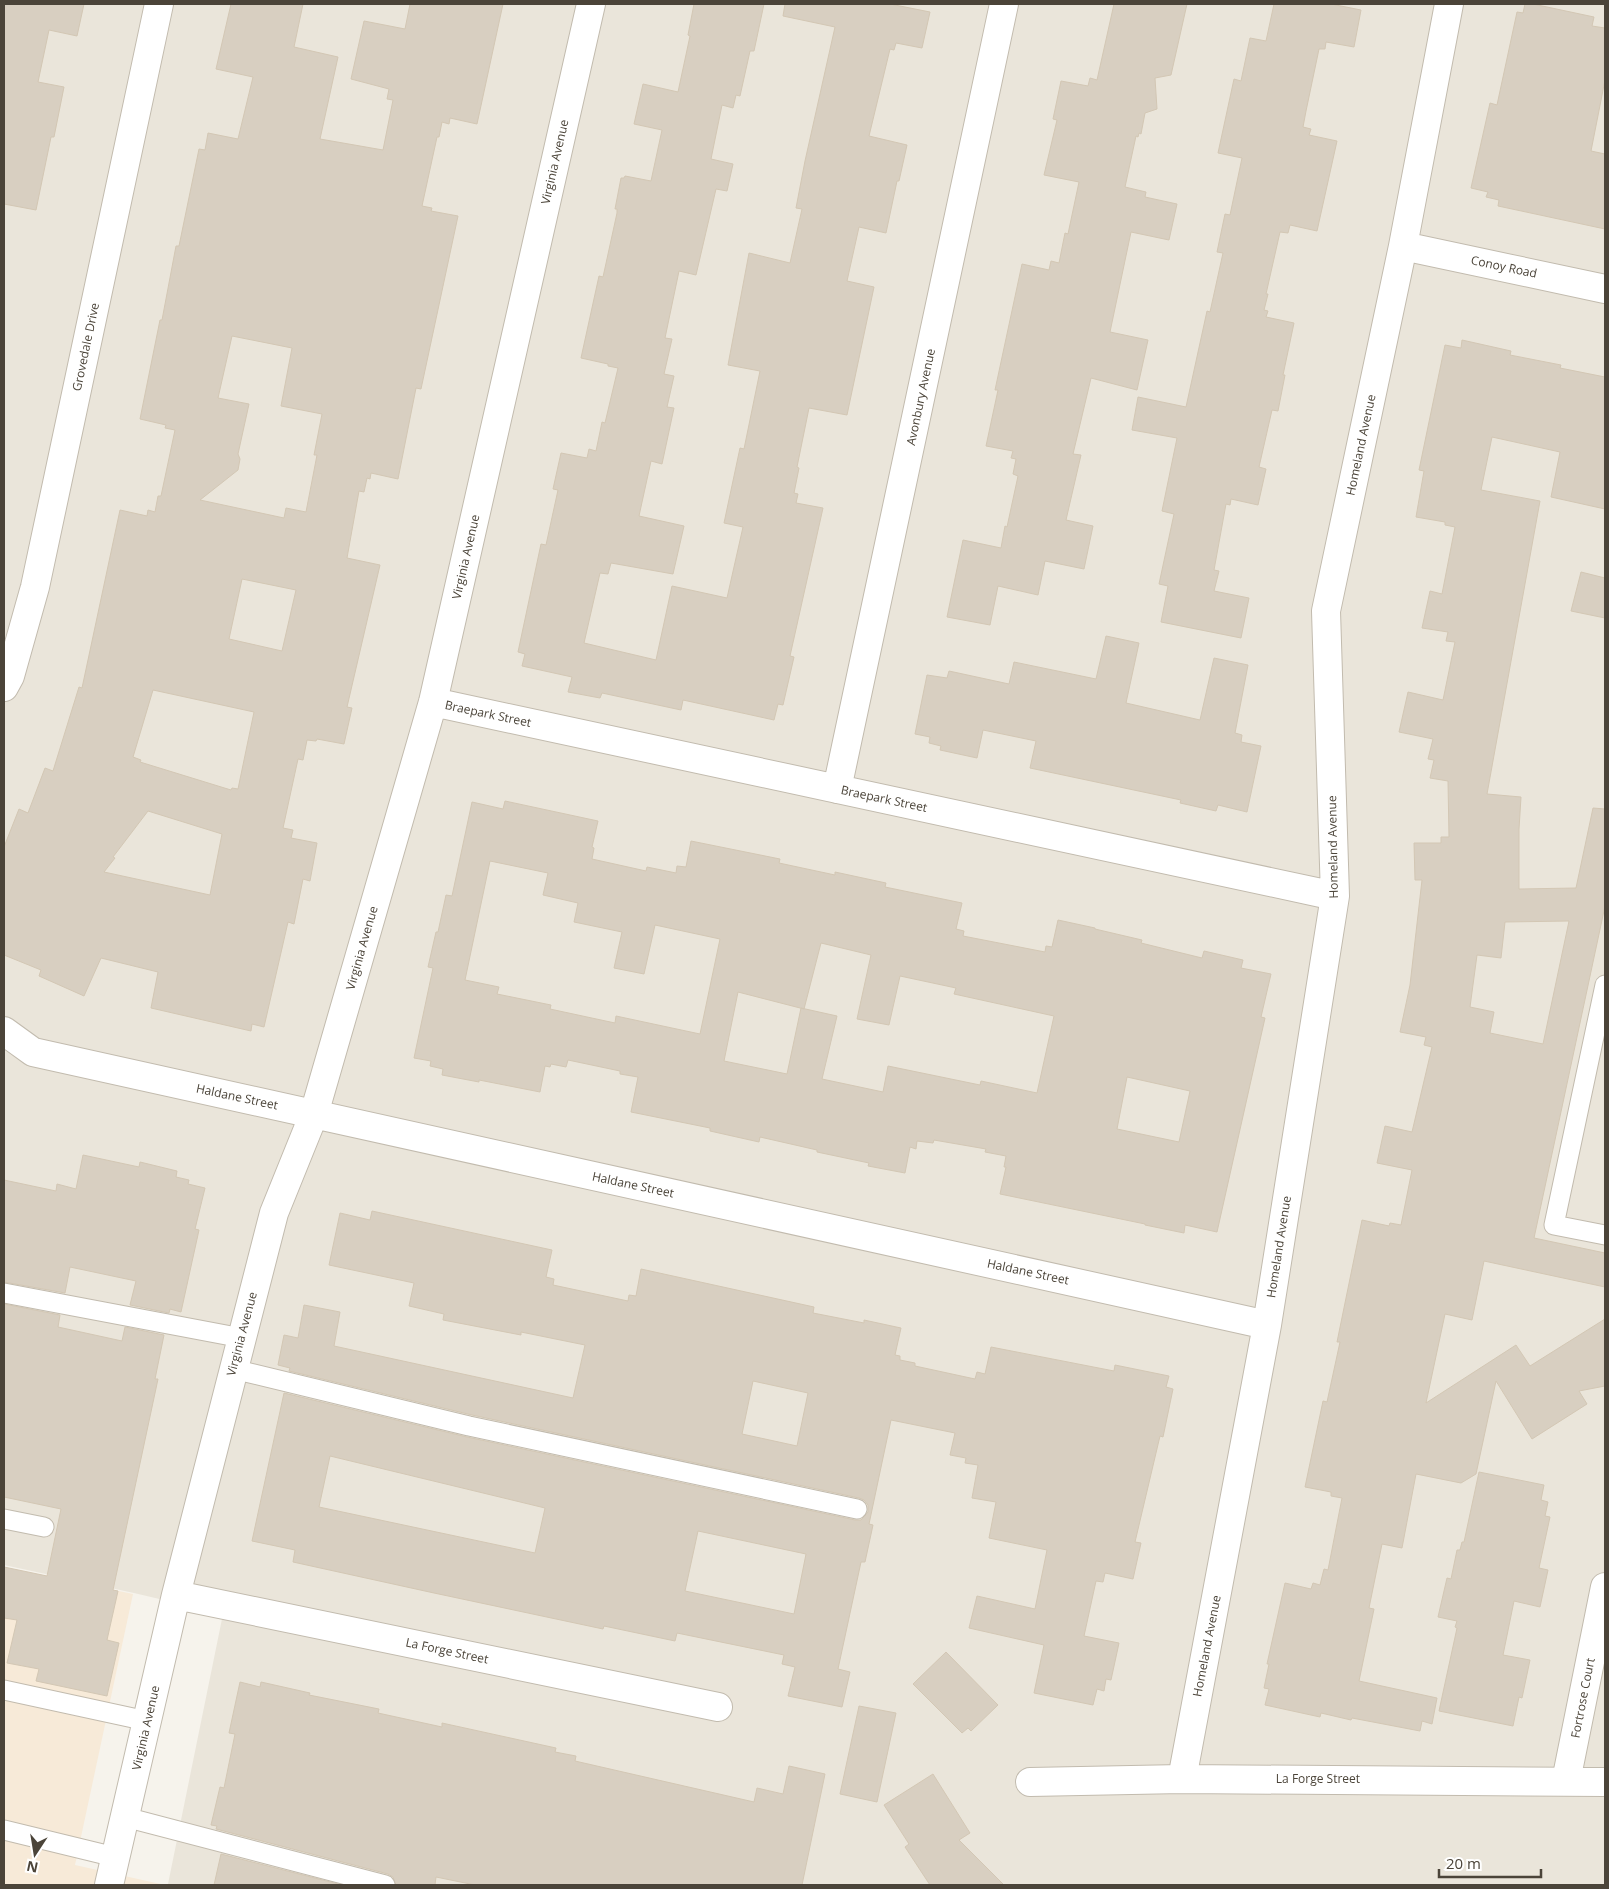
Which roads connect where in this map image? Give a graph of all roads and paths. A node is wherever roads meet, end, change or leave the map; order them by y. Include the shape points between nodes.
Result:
1 (159, 4) edge
2 (591, 4) edge
3 (1004, 4) edge
4 (1449, 4) edge
5 (1403, 246) junction
6 (1605, 289) edge
7 (4, 687) edge
8 (433, 702) junction
9 (837, 789) junction
10 (1336, 896) junction
11 (1605, 985) edge
12 (4, 1031) edge
13 (314, 1114) junction
14 (1605, 1235) edge
15 (4, 1293) edge
16 (1267, 1325) junction
17 (242, 1338) junction
18 (233, 1369) junction
19 (857, 1509) dead end
20 (4, 1518) edge
21 (44, 1527) dead end
22 (1605, 1587) edge
23 (176, 1595) junction
24 (4, 1690) edge
25 (718, 1707) dead end
26 (147, 1721) junction
27 (1182, 1779) junction
28 (1566, 1780) junction
29 (1030, 1782) dead end
30 (1605, 1782) edge
31 (125, 1816) junction
32 (4, 1830) edge
33 (115, 1857) junction
34 (109, 1885) edge
35 (385, 1885) edge

1 - 7 street, Grovedale Drive via 35,586 10,676
2 - 8 street, Virginia Avenue
3 - 9 street, Avonbury Avenue
4 - 5 street, Homeland Avenue
5 - 6 street, Conoy Road
5 - 10 street, Homeland Avenue via 1326,610
8 - 9 street, Braepark Street
8 - 13 street, Virginia Avenue
9 - 10 street, Braepark Street
10 - 16 street, Homeland Avenue
11 - 14 lane via 1554,1225
12 - 13 street, Haldane Street via 33,1052
13 - 16 street, Haldane Street
13 - 17 street, Virginia Avenue via 274,1213
15 - 17 lane
16 - 27 street, Homeland Avenue
17 - 18 street, Virginia Avenue
18 - 19 lane via 469,1426
18 - 23 street, Virginia Avenue
20 - 21 lane
22 - 28 street, Fortrose Court
23 - 25 street, La Forge Street
23 - 26 street, Virginia Avenue
24 - 26 lane
26 - 31 street, Virginia Avenue
27 - 28 street, La Forge Street
27 - 29 street, La Forge Street
28 - 30 street, La Forge Street
31 - 33 street, Virginia Avenue
31 - 35 lane
32 - 33 lane
33 - 34 street, Virginia Avenue

